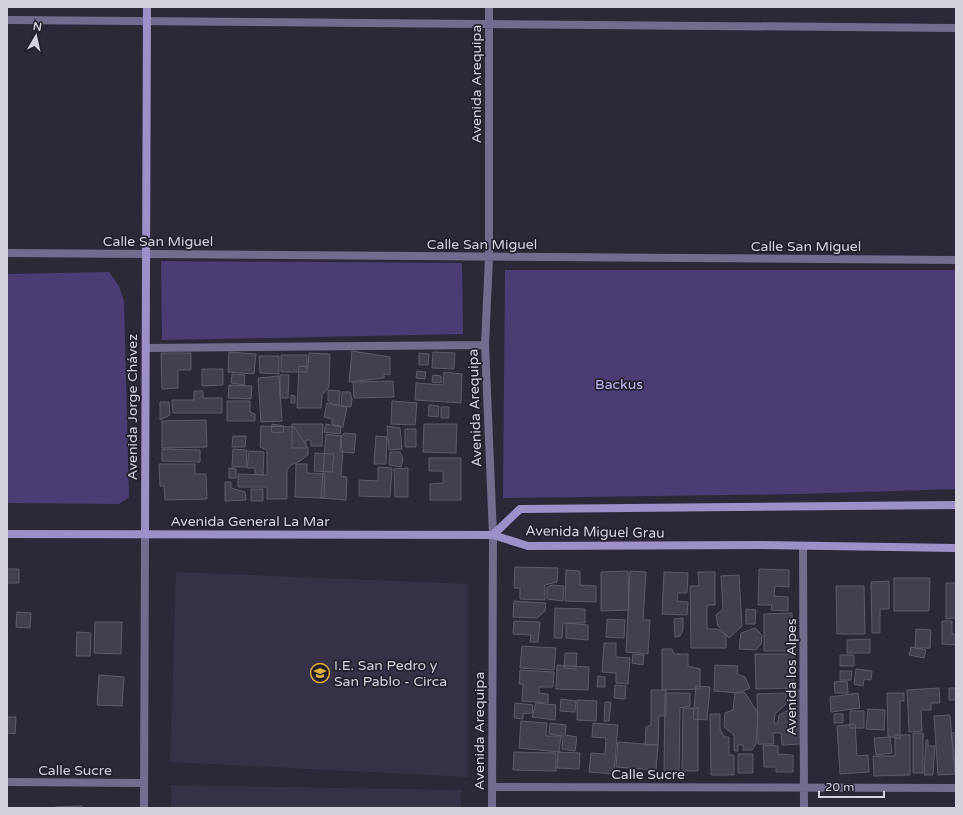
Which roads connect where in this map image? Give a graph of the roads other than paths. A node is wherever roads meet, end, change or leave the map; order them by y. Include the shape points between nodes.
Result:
1 (147, 7) edge
2 (489, 7) edge
3 (7, 20) edge
4 (147, 21) junction
5 (489, 24) junction
6 (956, 28) edge
7 (7, 253) edge
8 (146, 254) junction
9 (489, 257) junction
10 (956, 260) edge
11 (485, 345) junction
12 (146, 348) junction
13 (956, 505) edge
14 (7, 534) edge
15 (145, 534) junction
16 (493, 535) junction
17 (803, 546) junction
18 (956, 548) edge
19 (7, 782) edge
20 (144, 783) junction
21 (492, 787) junction
22 (804, 788) junction
23 (956, 788) edge
24 (144, 808) edge
25 (492, 808) edge
26 (804, 808) edge

1 - 4 street, Avenida Jorge Chávez
2 - 5 street, Avenida Arequipa
3 - 4 street
4 - 5 street
4 - 8 street, Avenida Jorge Chávez
5 - 6 street
5 - 9 street, Avenida Arequipa
7 - 8 street, Calle San Miguel
8 - 9 street, Calle San Miguel
8 - 12 street, Avenida Jorge Chávez
9 - 10 street, Calle San Miguel
9 - 11 street, Avenida Arequipa
11 - 12 street
11 - 16 street, Avenida Arequipa
12 - 15 street, Avenida Jorge Chávez
13 - 16 street, Avenida Miguel Grau via 520,509
14 - 15 street, Avenida General La Mar
15 - 16 street, Avenida General La Mar
15 - 20 street, Avenida Jorge Chávez
16 - 17 street, Avenida Miguel Grau via 528,546
16 - 21 street, Avenida Arequipa
17 - 18 street, Avenida Miguel Grau
17 - 22 street, Avenida los Alpes
19 - 20 street, Calle Sucre
20 - 24 street, Avenida Jorge Chávez
21 - 22 street, Calle Sucre
21 - 25 street, Avenida Arequipa
22 - 23 street, Calle Sucre
22 - 26 street, Avenida los Alpes

